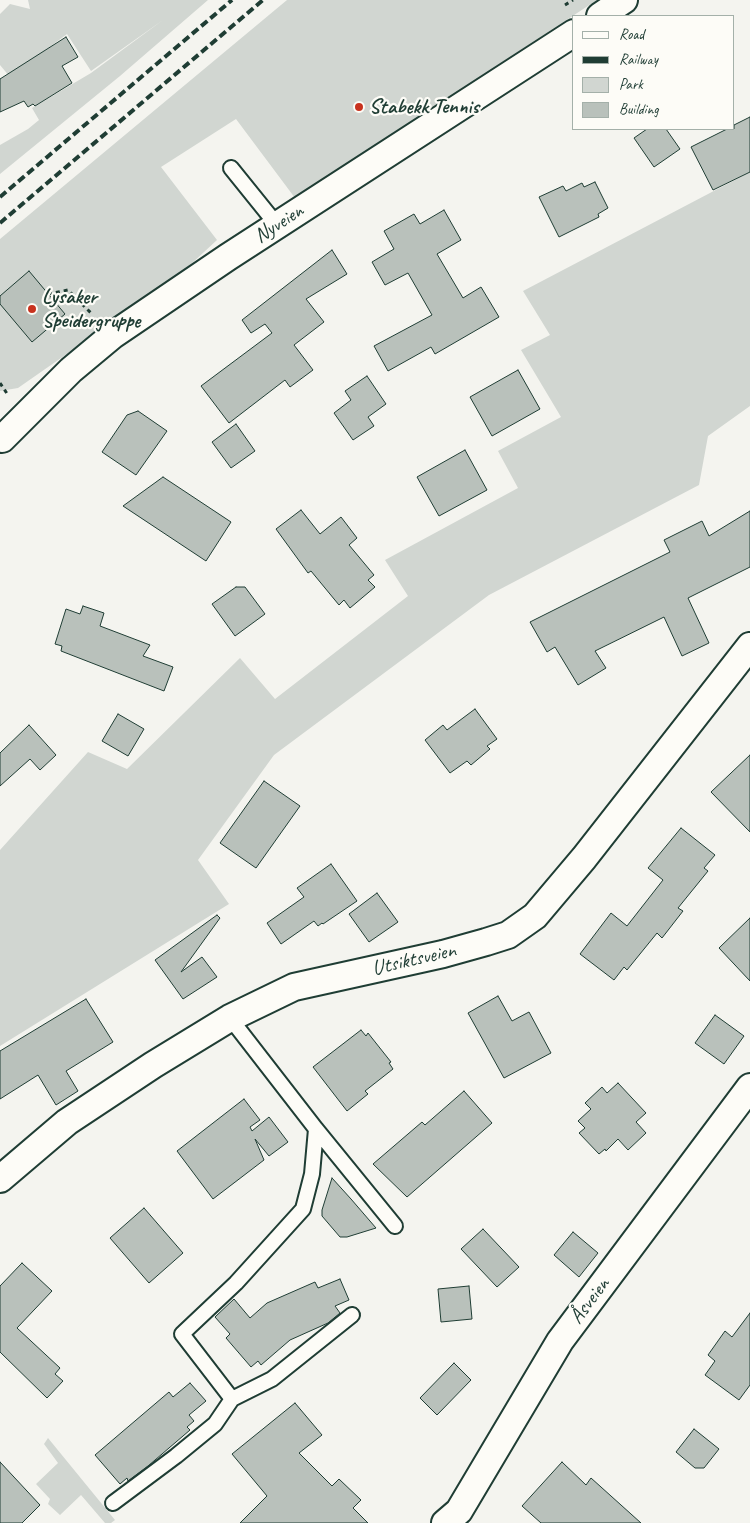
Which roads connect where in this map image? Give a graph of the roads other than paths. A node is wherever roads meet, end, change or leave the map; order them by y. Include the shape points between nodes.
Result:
1 (624, 0) edge
2 (602, 15) edge
3 (572, 34) edge
4 (231, 168) dead end
5 (277, 225) junction
6 (1, 439) edge
7 (750, 646) edge
8 (230, 1018) junction
9 (750, 1088) edge
10 (316, 1129) junction
11 (0, 1179) edge
12 (395, 1226) dead end
13 (352, 1314) dead end
14 (232, 1399) junction
15 (113, 1503) dead end
16 (458, 1519) edge

1 - 2 street
3 - 5 street, Nyveien
4 - 5 lane
5 - 6 street, Nyveien via 113,335 71,370
7 - 8 street, Utsiktsveien via 535,916 508,935 443,954 294,987
8 - 10 lane
8 - 11 street, Utsiktsveien via 67,1122
9 - 16 street, Åsveien via 560,1341
10 - 12 lane
10 - 14 lane via 312,1174 302,1209 236,1283 182,1334
13 - 14 lane via 272,1379
14 - 15 lane via 215,1424

